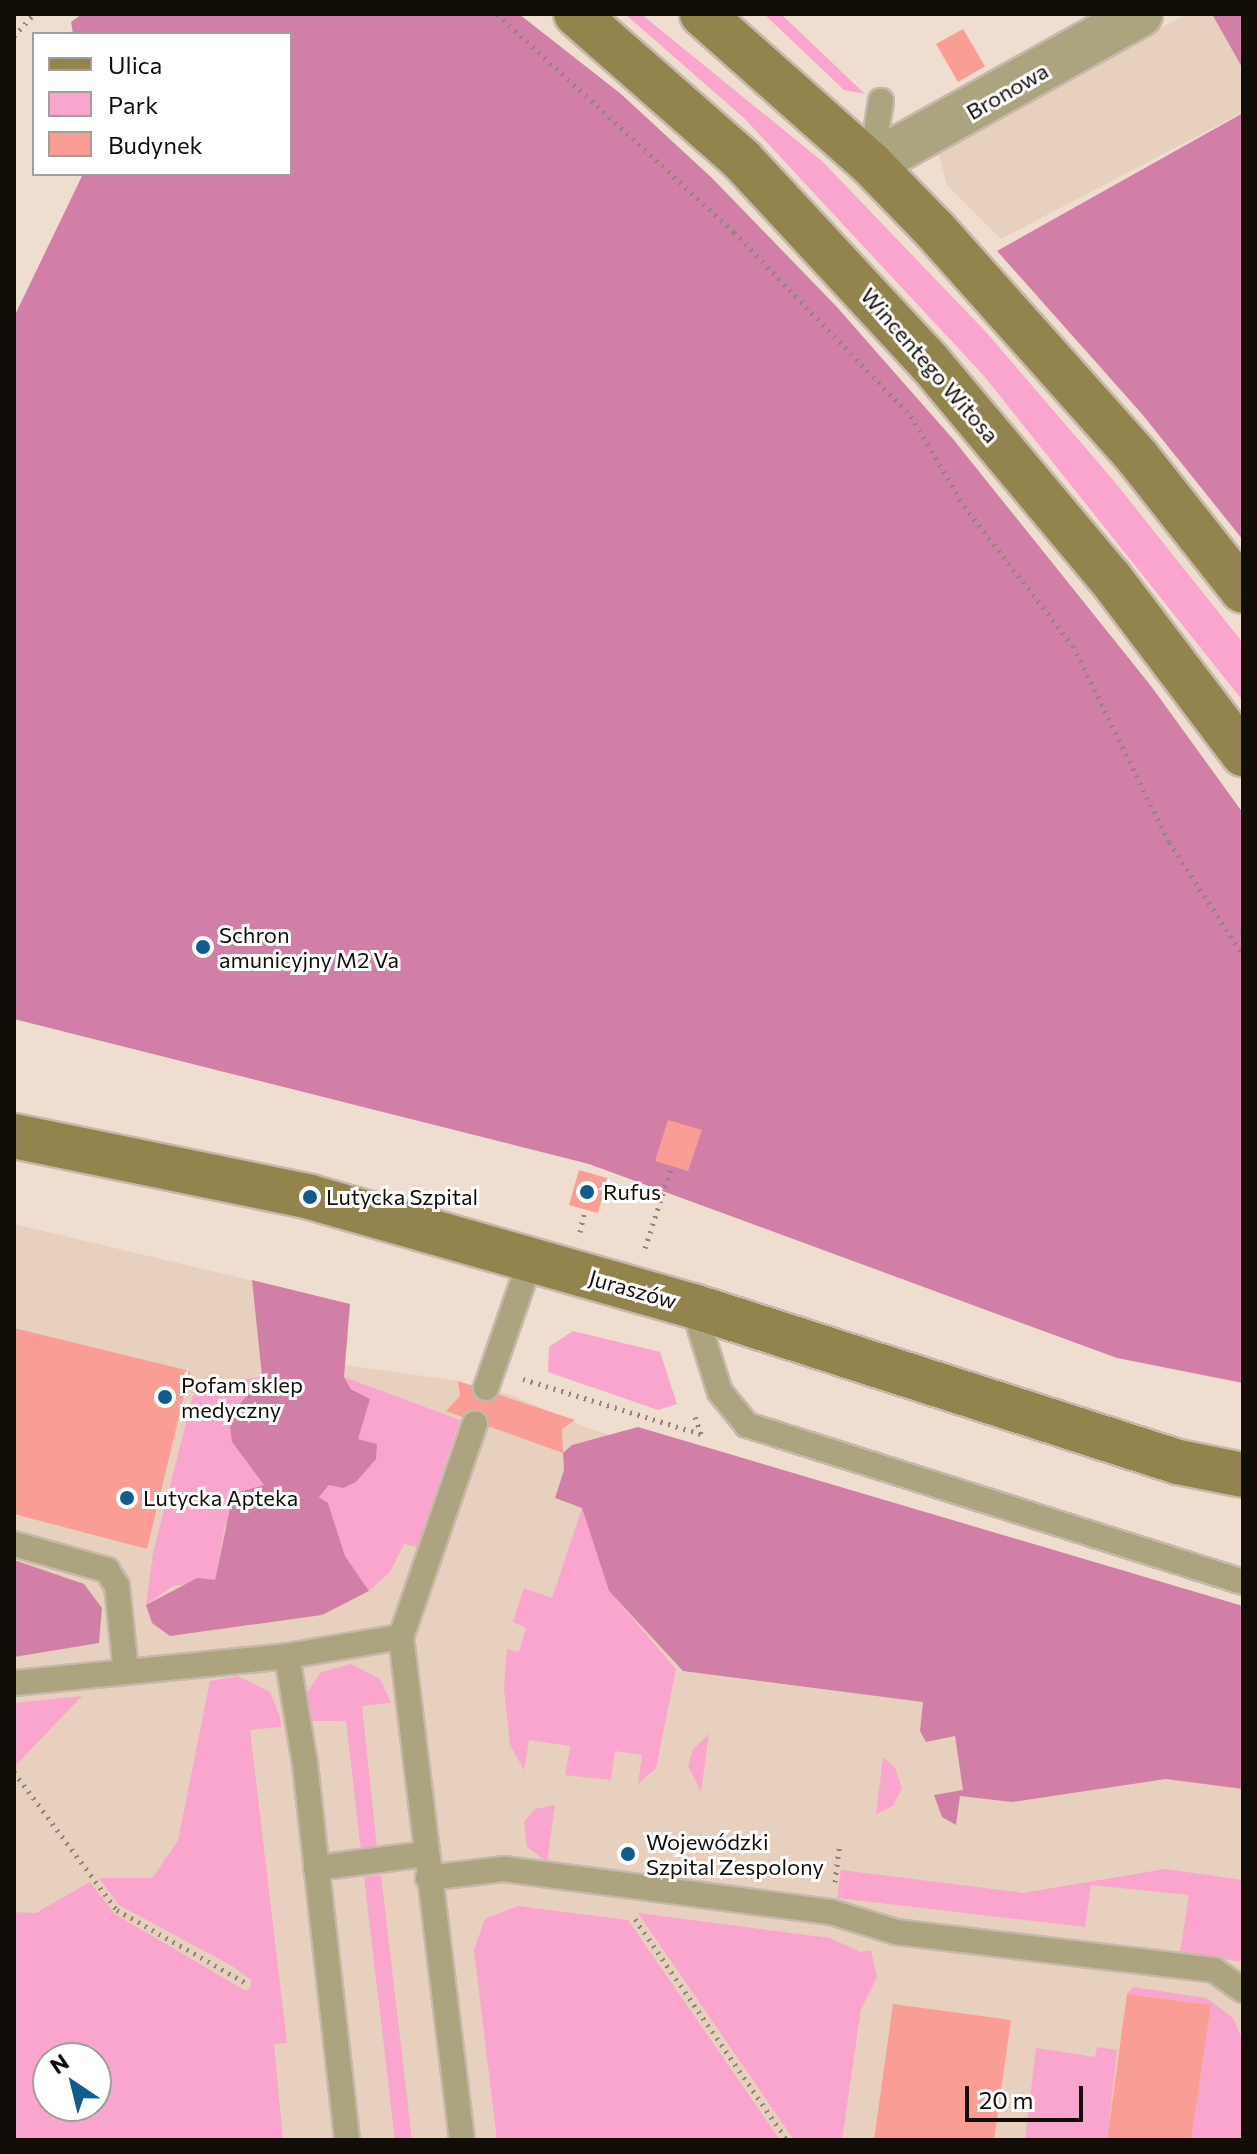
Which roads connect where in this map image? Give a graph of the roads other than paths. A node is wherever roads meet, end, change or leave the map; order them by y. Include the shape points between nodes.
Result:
1 (576, 14) edge
2 (702, 14) edge
3 (1140, 14) edge
4 (881, 101) dead end
5 (871, 164) junction
6 (1243, 591) edge
7 (1243, 754) edge
8 (14, 1136) edge
9 (531, 1259) junction
10 (693, 1306) junction
11 (486, 1388) dead end
12 (475, 1423) dead end
13 (1243, 1475) edge
14 (14, 1544) edge
15 (1243, 1582) edge
16 (401, 1637) junction
17 (287, 1656) junction
18 (126, 1671) junction
19 (14, 1683) edge
20 (427, 1866) junction
21 (316, 1868) junction
22 (1243, 1990) edge
23 (347, 2140) edge
24 (462, 2140) edge

1 - 7 main road, Wincentego Witosa via 742,160 920,352 1110,578
2 - 5 main road
3 - 5 street, Bronowa
4 - 5 lane
5 - 6 main road via 1045,351
8 - 9 main road, Juraszów via 310,1197
9 - 10 main road, Juraszów
9 - 11 lane
10 - 13 main road, Juraszów via 1119,1445
10 - 15 lane via 720,1392 747,1425
12 - 16 lane
14 - 18 lane via 107,1570 117,1586
16 - 17 lane
16 - 20 lane
17 - 18 lane
17 - 21 lane
18 - 19 lane
20 - 21 lane
20 - 22 lane via 504,1869 816,1910 896,1932 1214,1970
20 - 24 lane
21 - 23 lane

